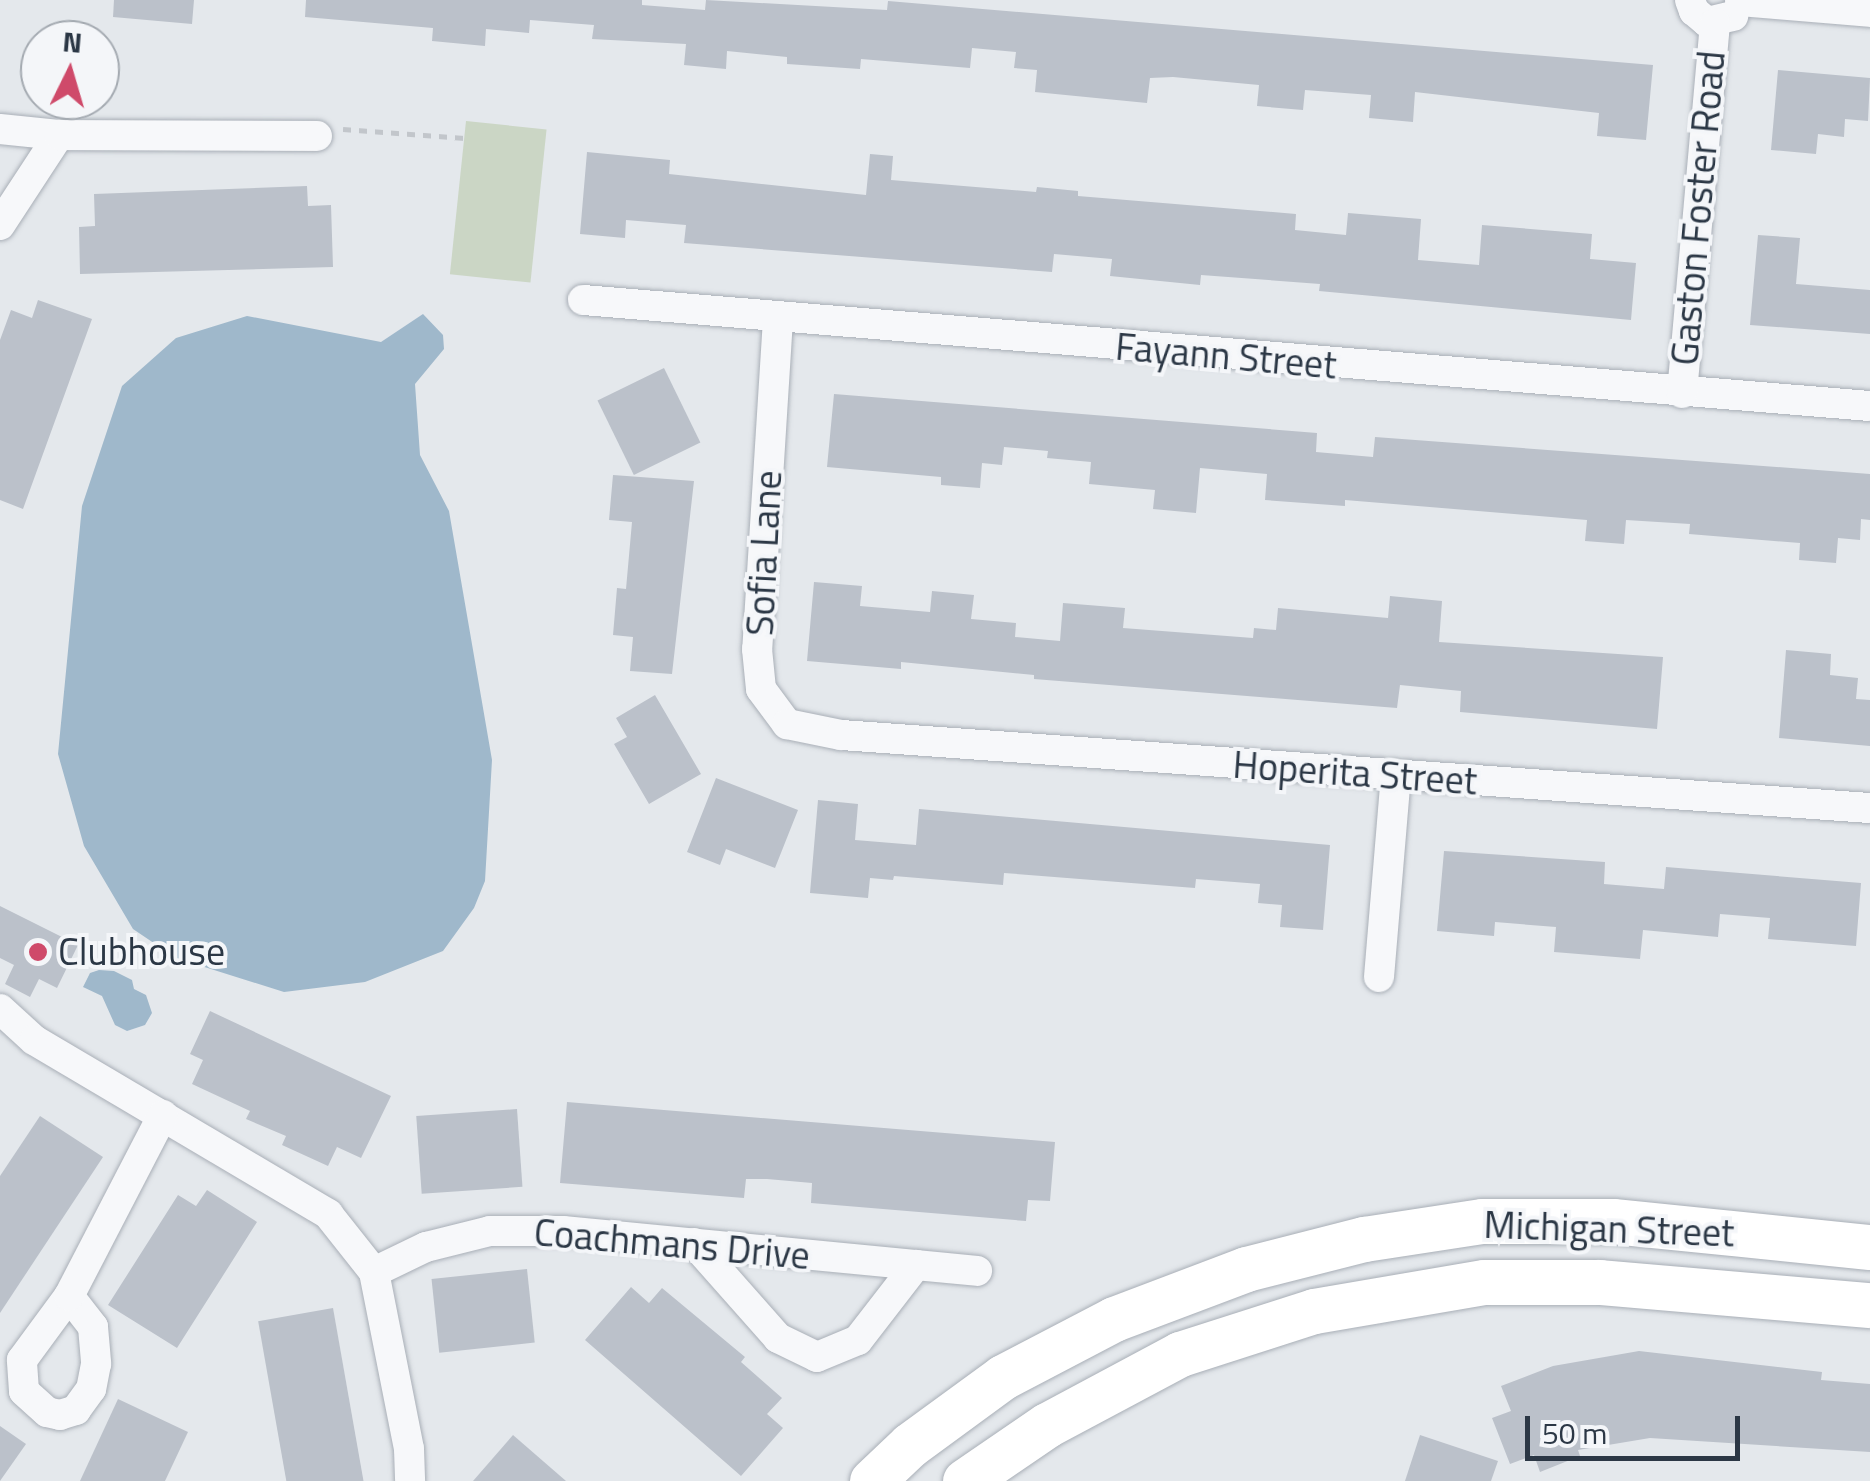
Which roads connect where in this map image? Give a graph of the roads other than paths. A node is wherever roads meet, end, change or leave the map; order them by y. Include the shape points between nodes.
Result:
1 (1690, 0) edge
2 (1740, 0) edge
3 (1870, 12) edge
4 (1715, 23) junction
5 (0, 129) edge
6 (59, 135) junction
7 (317, 136) road end
8 (0, 225) edge
9 (583, 300) dead end
10 (778, 319) junction
11 (1682, 393) junction
12 (1870, 406) edge
13 (841, 736) joint
14 (1396, 776) junction
15 (1870, 808) edge
16 (1380, 977) dead end
17 (0, 1009) edge
18 (163, 1115) junction
19 (694, 1244) junction
20 (1870, 1247) edge
21 (916, 1265) junction
22 (977, 1271) dead end
23 (374, 1272) junction
24 (69, 1296) dead end
25 (1870, 1305) edge
26 (410, 1481) edge
27 (872, 1481) edge
28 (965, 1481) edge

1 - 4 street via 1700,18
2 - 3 street
2 - 4 street via 1731,18
4 - 11 street, Gaston Foster Road
5 - 6 street
6 - 7 street
6 - 8 street
9 - 10 street, Fayann Street
10 - 11 street, Fayann Street
10 - 13 street, Sofia Lane via 757,649 761,689 787,724
11 - 12 street, Fayann Street
13 - 14 street, Hoperita Street
14 - 15 street, Hoperita Street
14 - 16 street
17 - 18 street via 34,1040
18 - 23 street via 328,1214
18 - 24 street
19 - 21 street, Coachmans Drive
19 - 21 street via 778,1338 817,1357 858,1340
19 - 23 street, Coachmans Drive via 562,1230 490,1231 426,1248
20 - 27 street, Michigan Street via 1613,1221 1482,1221 1364,1239 1246,1269 1114,1318 1003,1378
21 - 22 street, Coachmans Drive
23 - 26 street
25 - 28 street, Michigan Street via 1600,1282 1503,1282 1314,1311 1180,1354 1046,1425

